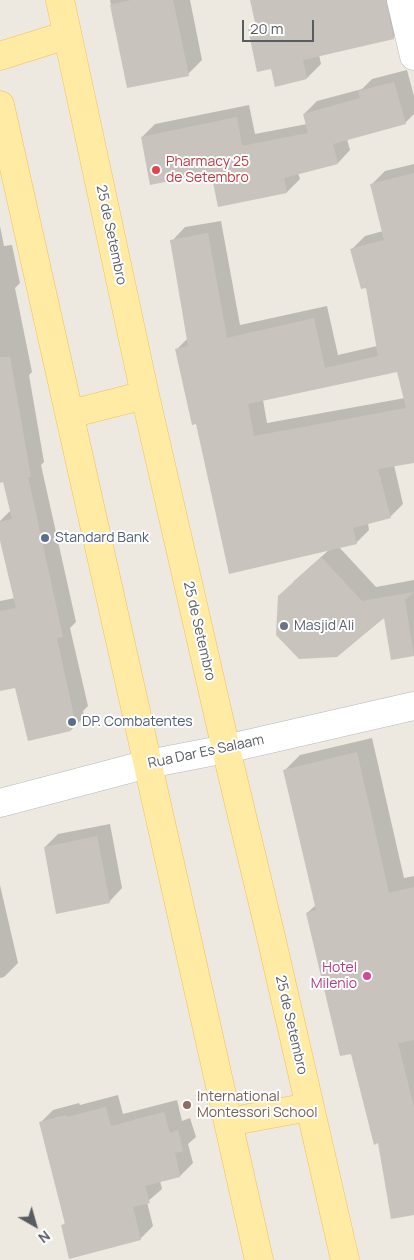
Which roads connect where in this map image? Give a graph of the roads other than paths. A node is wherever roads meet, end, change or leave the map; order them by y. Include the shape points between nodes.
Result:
1 (60, 0) edge
2 (401, 0) edge
3 (68, 35) junction
4 (0, 56) edge
5 (414, 56) edge
6 (0, 105) edge
7 (145, 395) junction
8 (70, 414) junction
9 (414, 706) edge
10 (226, 750) junction
11 (148, 764) junction
12 (0, 803) edge
13 (309, 1107) junction
14 (228, 1122) junction
15 (259, 1260) edge
16 (345, 1260) edge

1 - 3 main road, 25 de Setembro
2 - 5 street
3 - 4 main road
3 - 7 main road, 25 de Setembro
6 - 8 main road
7 - 8 main road
7 - 10 main road, 25 de Setembro
8 - 11 main road
9 - 10 street, Rua Dar Es Salaam
10 - 11 street, Rua Dar Es Salaam
10 - 13 main road, 25 de Setembro
11 - 12 street, Rua Dar Es Salaam
11 - 14 main road
13 - 14 main road
13 - 16 main road, 25 de Setembro
14 - 15 main road

